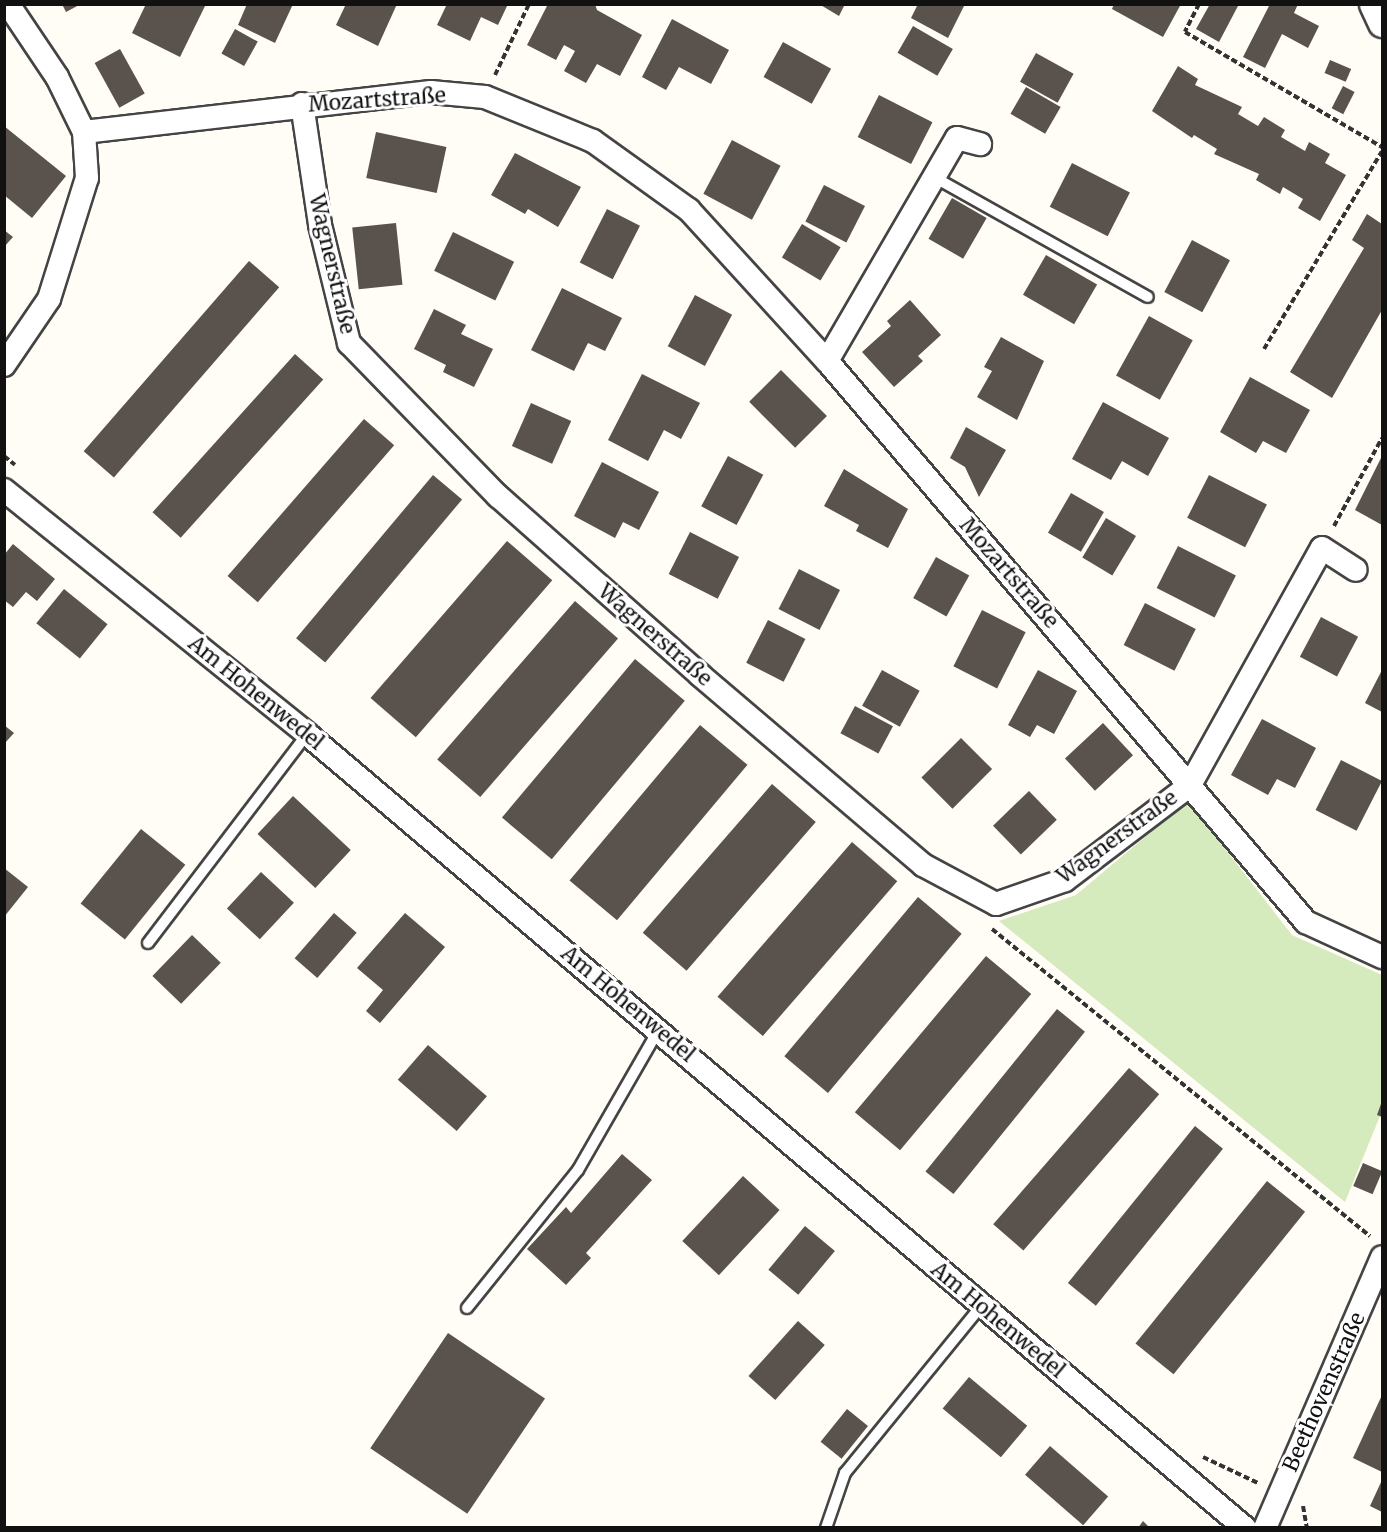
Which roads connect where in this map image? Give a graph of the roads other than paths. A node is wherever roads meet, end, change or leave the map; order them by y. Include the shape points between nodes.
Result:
1 (8, 4) edge
2 (1374, 4) edge
3 (1383, 23) edge
4 (302, 104) junction
5 (84, 132) junction
6 (980, 144) dead end
7 (933, 177) junction
8 (1148, 297) dead end
9 (827, 361) junction
10 (4, 365) edge
11 (4, 490) edge
12 (1356, 570) dead end
13 (307, 734) junction
14 (1190, 785) junction
15 (148, 943) dead end
16 (1383, 957) edge
17 (659, 1029) junction
18 (1378, 1248) edge
19 (981, 1306) junction
20 (467, 1308) dead end
21 (826, 1527) edge
22 (1245, 1527) edge
23 (1265, 1527) edge

1 - 5 street via 57,76
2 - 3 street
4 - 5 street, Mozartstraße
4 - 9 street, Mozartstraße via 431,92 484,97 593,141 689,210
4 - 14 street, Wagnerstraße via 320,225 349,343 498,496 923,864 996,904 1065,880
5 - 10 street via 87,178 50,299
6 - 7 street via 957,138
7 - 8 lane
7 - 9 street
9 - 14 street, Mozartstraße
11 - 13 street, Am Hohenwedel
12 - 14 street via 1322,548
13 - 15 lane
13 - 17 street, Am Hohenwedel
14 - 16 street, Mozartstraße via 1306,921
17 - 19 street, Am Hohenwedel
17 - 20 lane via 578,1170
18 - 23 street, Beethovenstraße
19 - 21 lane via 845,1473
19 - 22 street, Am Hohenwedel

